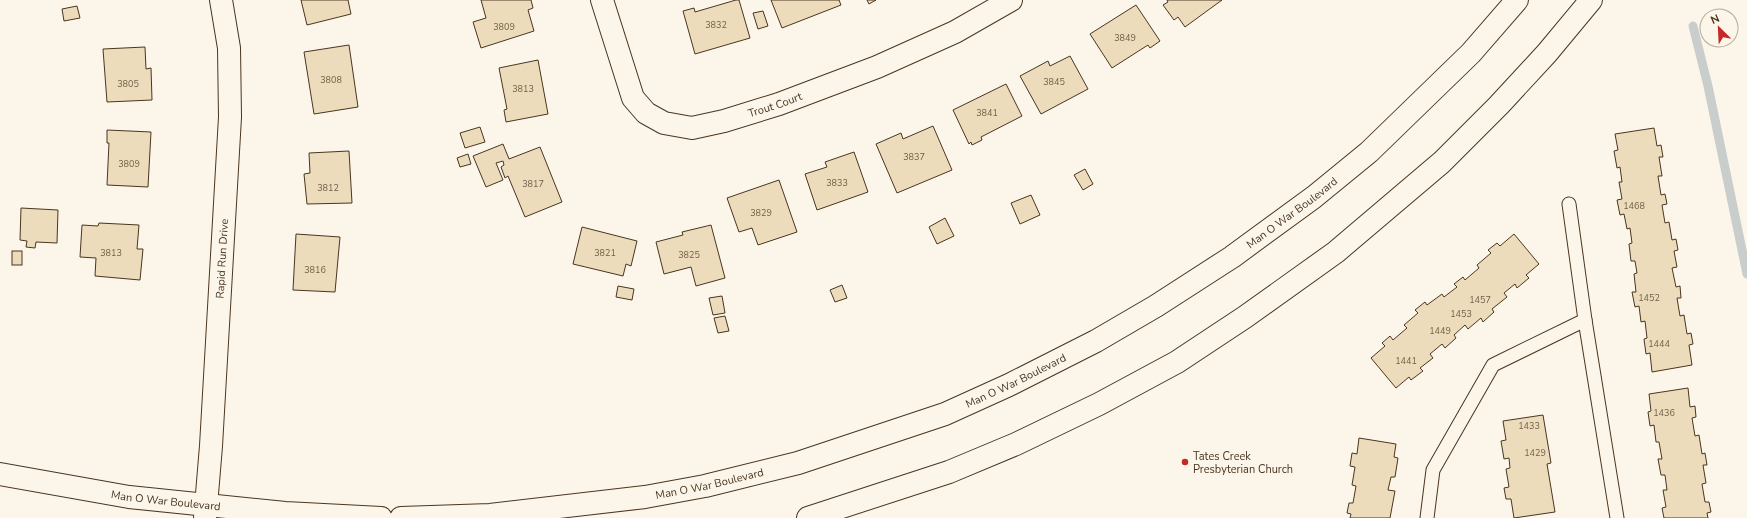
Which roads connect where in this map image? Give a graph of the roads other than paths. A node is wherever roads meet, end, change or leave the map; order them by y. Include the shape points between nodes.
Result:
1 (221, 0) edge
2 (602, 0) edge
3 (1011, 0) edge
4 (1517, 0) edge
5 (1592, 0) edge
6 (1569, 204) dead end
7 (1584, 320) junction
8 (0, 474) edge
9 (206, 511) edge
10 (381, 518) edge
11 (401, 518) edge
12 (808, 518) edge
13 (1427, 518) edge
14 (1617, 518) edge

1 - 9 main road, Rapid Run Drive via 229,48 230,117
2 - 3 main road, Trout Court via 633,98 646,113 664,123 692,128 779,104 877,67 955,32
4 - 11 main road, Man O War Boulevard via 1471,53 1369,152 1314,197 1232,257 1156,306 1096,341 1002,388 945,414 798,463 705,486 645,497 490,515
5 - 12 main road via 1504,100 1442,162 1336,252 1246,317 1176,362 1099,404 1016,444 949,472
6 - 7 lane
7 - 13 lane via 1493,365 1433,470
7 - 14 lane
8 - 9 main road, Man O War Boulevard
9 - 10 main road, Man O War Boulevard

